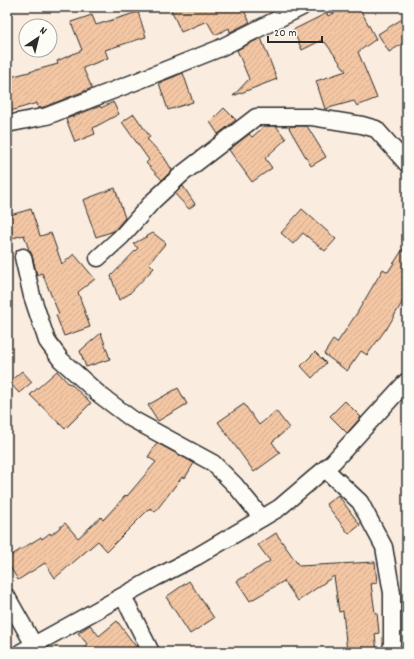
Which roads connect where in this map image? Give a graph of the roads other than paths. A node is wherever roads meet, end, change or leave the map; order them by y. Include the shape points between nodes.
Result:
1 (302, 7) edge
2 (7, 124) edge
3 (407, 164) edge
4 (23, 257) dead end
5 (98, 258) dead end
6 (407, 381) edge
7 (325, 469) junction
8 (262, 518) junction
9 (123, 596) junction
10 (7, 597) edge
11 (27, 649) edge
12 (151, 652) edge
13 (391, 652) edge

1 - 2 street via 218,49 136,82 47,116
3 - 5 street via 376,129 312,116 256,117 182,174
4 - 8 street via 32,296 47,341 61,360 100,396 132,419 213,463
6 - 7 street
7 - 8 street via 279,508
7 - 13 street via 360,502 384,547 392,593
8 - 9 street
9 - 11 street
9 - 12 street
10 - 11 street

